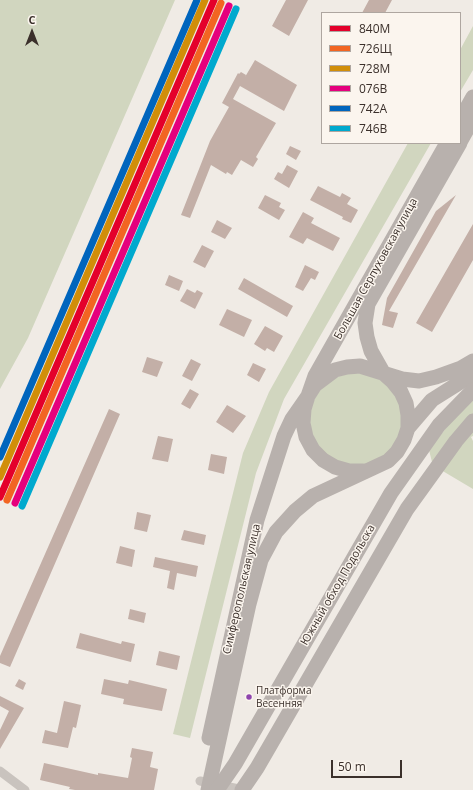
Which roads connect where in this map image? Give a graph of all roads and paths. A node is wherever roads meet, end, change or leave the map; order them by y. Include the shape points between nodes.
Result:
1 (473, 97) edge
2 (461, 118) edge
3 (473, 119) edge
4 (461, 141) edge
5 (446, 144) edge
6 (459, 144) edge
7 (473, 361) edge
8 (384, 374) junction
9 (473, 374) edge
10 (473, 390) edge
11 (308, 396) junction
12 (473, 421) edge
13 (408, 428) junction
14 (364, 471) junction
15 (0, 771) edge
16 (206, 787) edge
17 (25, 790) edge
18 (243, 790) edge

1 - 2 main road
3 - 4 main road, Большая Серпуховская улица
5 - 11 main road, Большая Серпуховская улица via 315,376
6 - 8 main road, Большая Серпуховская улица via 368,304 365,323 367,337
7 - 8 main road via 436,377 419,380
8 - 11 main road via 360,366 341,368 324,377
8 - 13 main road via 397,387 406,403
9 - 13 main road via 432,400
10 - 16 main road, Южный обход Подольска, bridge via 439,425 391,493 235,764
11 - 14 main road via 303,423 306,438 313,450 336,468
11 - 16 main road, Симферопольская улица via 284,436 257,520
12 - 18 main road, Южный обход Подольска, bridge via 407,509
13 - 14 main road via 404,440 392,456 376,467
14 - 16 main road, Симферопольская улица via 313,496 295,510 276,532 262,560 249,604
15 - 17 street
16 - 18 street

